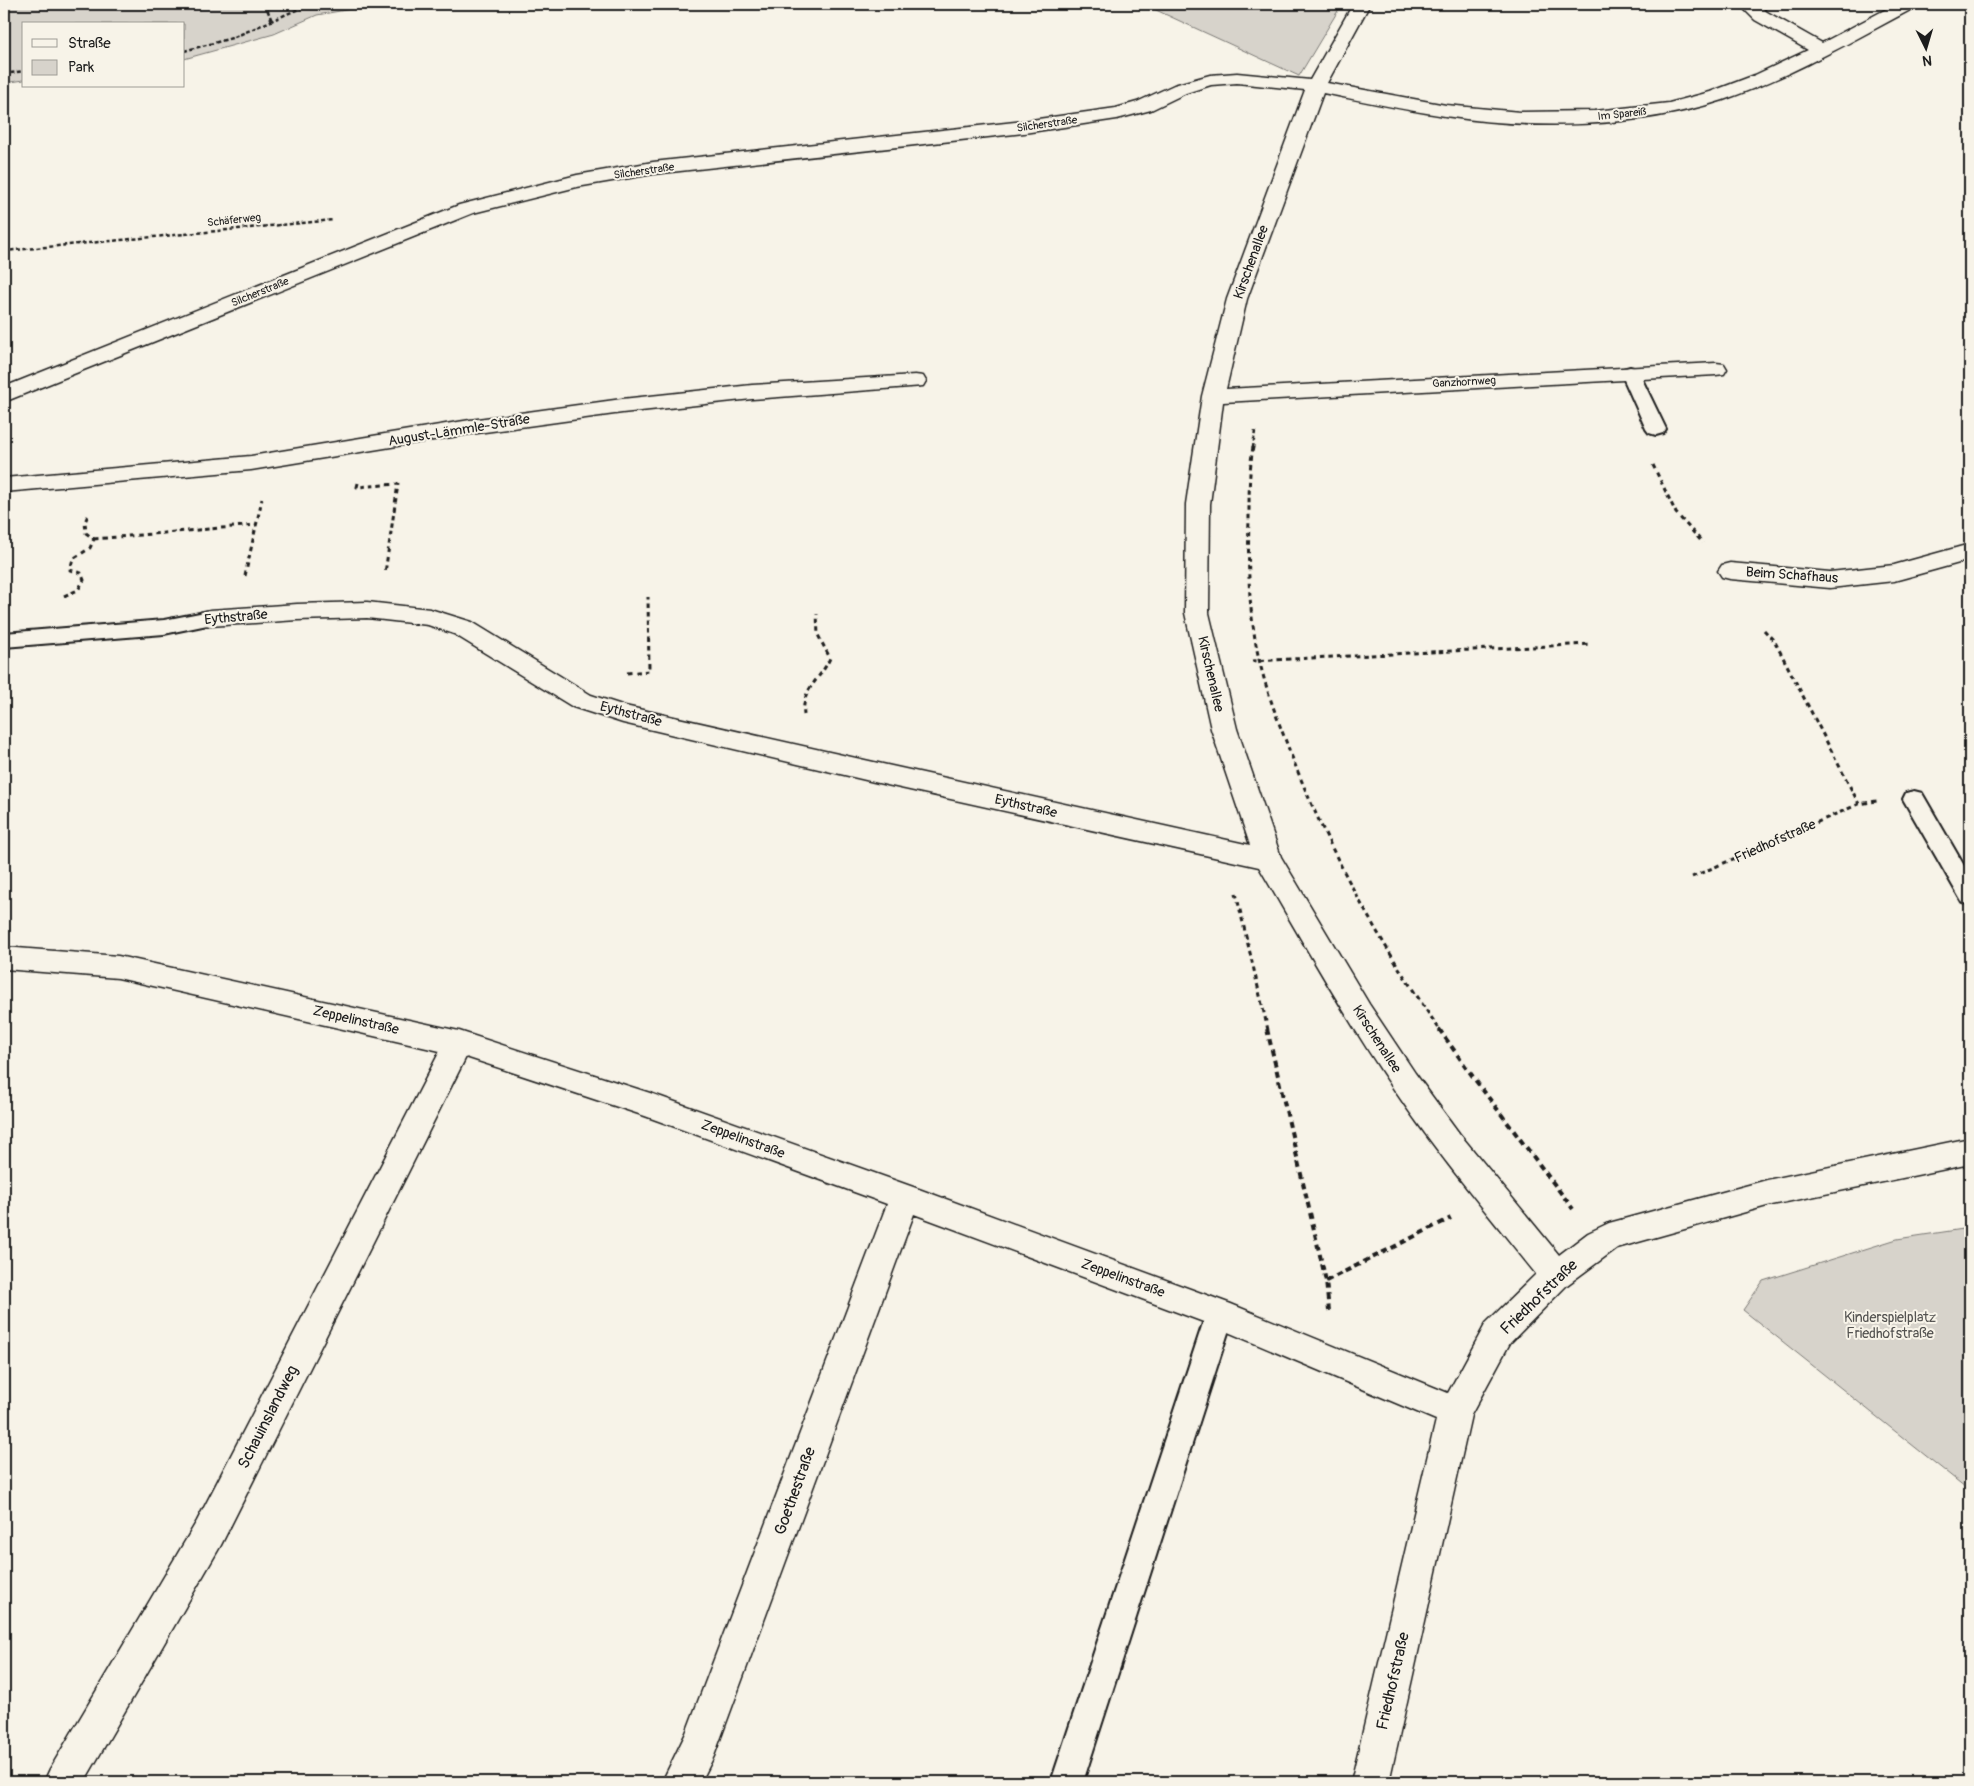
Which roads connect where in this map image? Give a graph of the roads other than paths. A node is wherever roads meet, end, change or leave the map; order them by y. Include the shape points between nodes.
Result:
1 (1361, 4) edge
2 (1747, 4) edge
3 (1908, 4) edge
4 (1822, 50) junction
5 (1316, 86) junction
6 (1716, 369) dead end
7 (1630, 372) junction
8 (915, 381) dead end
9 (4, 396) edge
10 (1213, 396) junction
11 (1656, 429) dead end
12 (4, 485) edge
13 (1970, 552) edge
14 (1730, 570) road end
15 (210, 618) joint
16 (4, 640) edge
17 (1914, 799) dead end
18 (1268, 860) junction
19 (1970, 896) edge
20 (4, 958) edge
21 (458, 1043) junction
22 (1970, 1152) edge
23 (905, 1197) junction
24 (1556, 1275) junction
25 (1220, 1314) junction
26 (1455, 1412) junction
27 (63, 1782) edge
28 (681, 1782) edge
29 (1068, 1782) edge
30 (1370, 1782) edge

1 - 5 street, Kirschenallee
2 - 4 street
3 - 4 street, Im Spareiß
4 - 5 street, Im Spareiß via 1762,79 1716,96 1670,108 1595,117 1520,118 1446,111
5 - 9 street, Silcherstraße via 1237,78 1210,80 1180,89 1144,106 1108,115 1024,128 653,168 577,181 466,209
5 - 10 street, Kirschenallee via 1237,299
6 - 7 street, Ganzhornweg
7 - 10 street, Ganzhornweg
7 - 11 lane
8 - 12 street, August-Lämmle-Straße via 752,392 622,406 241,464
10 - 18 street, Kirschenallee via 1198,504 1197,612 1224,729
13 - 14 street, Beim Schafhaus via 1894,573 1830,580
15 - 16 lane, Eythstraße via 164,627
15 - 18 street, Eythstraße via 366,610 430,616 463,628 582,701 623,714
17 - 19 lane
18 - 24 street, Kirschenallee via 1400,1074 1448,1142
20 - 21 street, Zeppelinstraße via 118,966
21 - 23 street, Zeppelinstraße via 650,1106
21 - 27 street, Schauinslandweg via 209,1533
22 - 24 street, Friedhofstraße via 1767,1193 1610,1237
23 - 25 street, Zeppelinstraße
23 - 28 street, Goethestraße via 701,1743
24 - 26 street, Friedhofstraße via 1498,1333
25 - 26 street, Zeppelinstraße
25 - 29 lane
26 - 30 street, Friedhofstraße

